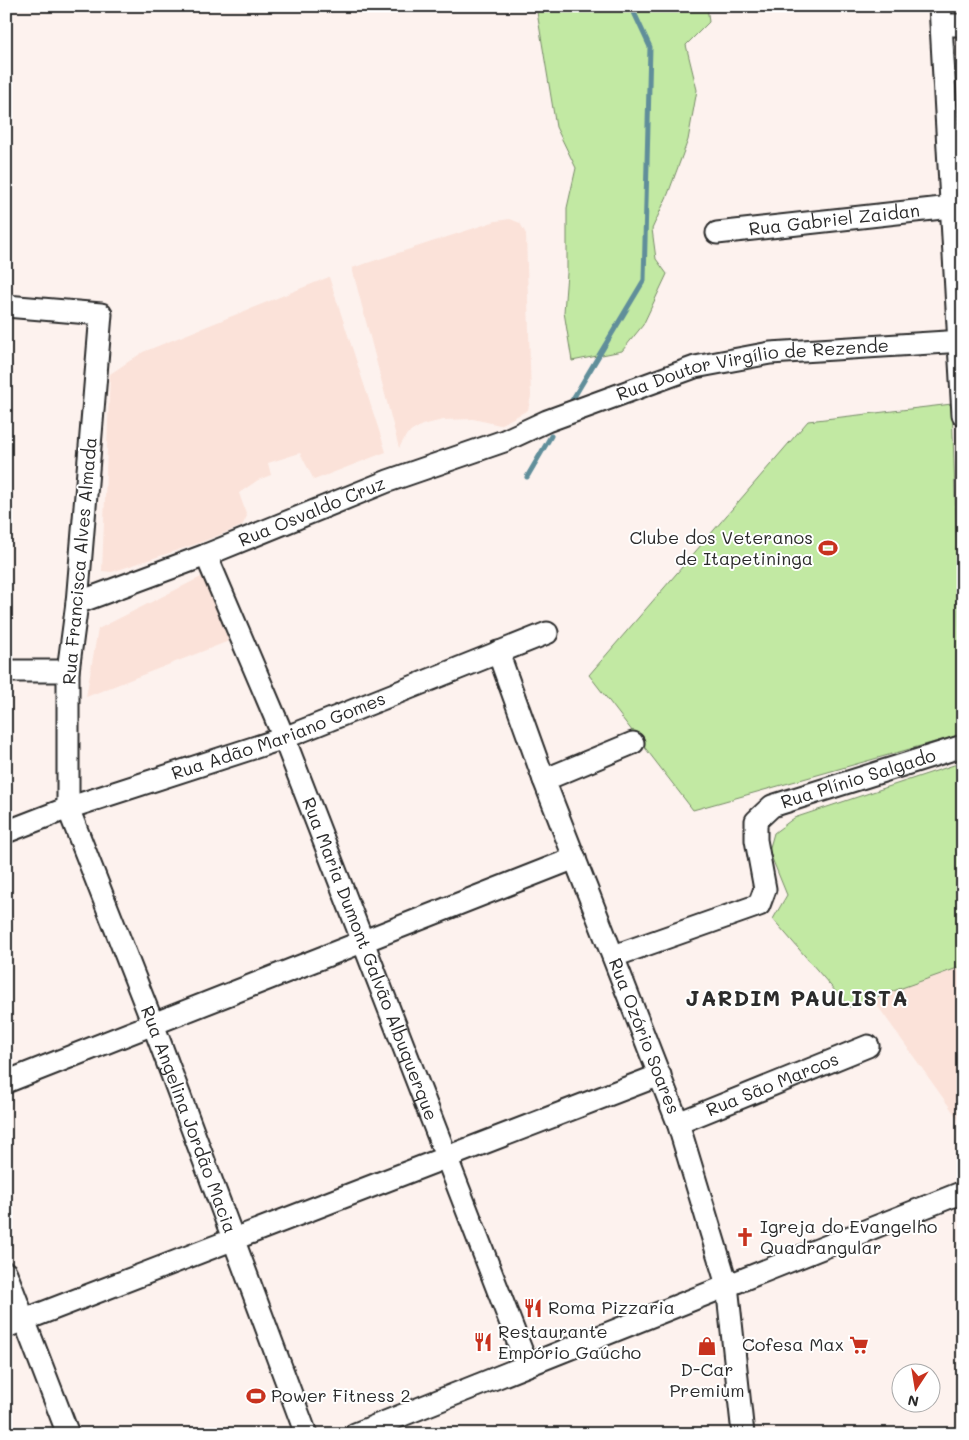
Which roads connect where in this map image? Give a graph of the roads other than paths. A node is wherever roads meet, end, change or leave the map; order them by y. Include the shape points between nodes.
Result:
1 (941, 16) edge
2 (963, 25) edge
3 (951, 207) junction
4 (717, 233) dead end
5 (6, 306) edge
6 (960, 341) edge
7 (963, 414) edge
8 (547, 421) joint
9 (206, 555) junction
10 (77, 603) junction
11 (547, 633) dead end
12 (498, 652) junction
13 (6, 671) edge
14 (68, 671) junction
15 (284, 738) junction
16 (633, 743) dead end
17 (963, 746) edge
18 (544, 780) junction
19 (68, 808) junction
20 (6, 832) edge
21 (575, 858) junction
22 (363, 941) junction
23 (614, 956) junction
24 (153, 1024) junction
25 (868, 1046) dead end
26 (660, 1075) junction
27 (6, 1082) edge
28 (678, 1122) junction
29 (447, 1158) junction
30 (963, 1192) edge
31 (233, 1240) junction
32 (6, 1273) edge
33 (727, 1286) junction
34 (15, 1324) edge
35 (527, 1365) junction
36 (68, 1434) edge
37 (306, 1434) edge
38 (355, 1434) edge
39 (743, 1434) edge

1 - 2 street
1 - 3 street
3 - 4 street, Rua Gabriel Zaidan
3 - 6 street
5 - 10 street, Rua Francisca Alves Almada via 101,314
6 - 7 street
6 - 8 street, Rua Doutor Virgílio de Rezende via 770,353 704,365
8 - 9 street, Rua Osvaldo Cruz via 504,441 388,481
9 - 10 street, Rua Osvaldo Cruz
9 - 15 street, Rua Maria Dumont Galvão Albuquerque
10 - 14 street, Rua Francisca Alves Almada
11 - 12 street, Rua Adão Mariano Gomes
12 - 15 street, Rua Adão Mariano Gomes
12 - 18 street, Rua Ozório Soares
13 - 14 street
14 - 19 street, Rua Francisca Alves Almada
15 - 19 street, Rua Adão Mariano Gomes
15 - 22 street, Rua Maria Dumont Galvão Albuquerque
16 - 18 street
17 - 23 street, Rua Plínio Salgado via 772,806 756,821 764,889 759,905
18 - 21 street, Rua Ozório Soares
19 - 20 street, Rua Adão Mariano Gomes
19 - 24 street, Rua Angelina Jordão Macia
21 - 22 street
21 - 23 street, Rua Ozório Soares
22 - 24 street
22 - 29 street, Rua Maria Dumont Galvão Albuquerque
23 - 26 street, Rua Ozório Soares
24 - 27 street
24 - 31 street, Rua Angelina Jordão Macia
25 - 28 street, Rua São Marcos
26 - 28 street, Rua Ozório Soares
26 - 29 street
28 - 33 street, Rua Ozório Soares
29 - 31 street
29 - 35 street, Rua Maria Dumont Galvão Albuquerque
30 - 33 street
31 - 34 street
31 - 37 street, Rua Angelina Jordão Macia
32 - 34 street
33 - 35 street
33 - 39 street, Rua Ozório Soares
34 - 36 street
35 - 38 street

